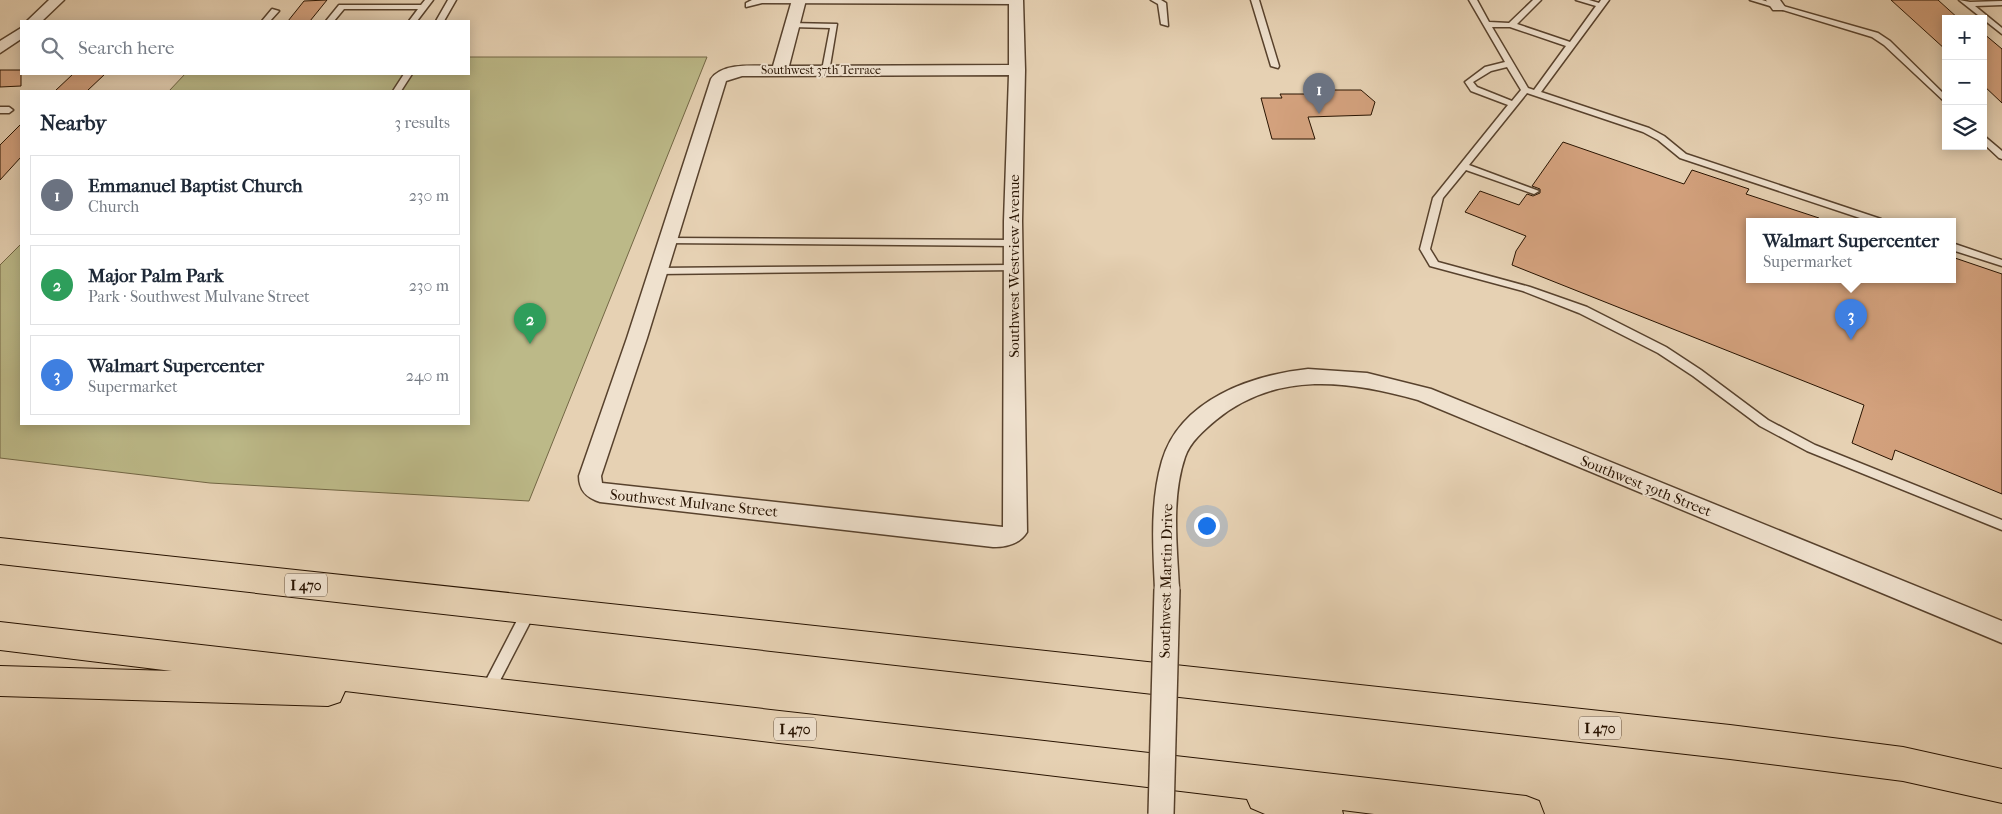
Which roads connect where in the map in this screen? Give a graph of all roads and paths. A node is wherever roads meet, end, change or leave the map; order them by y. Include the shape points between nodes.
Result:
1 (57, 0) edge
2 (452, 0) edge
3 (1155, 0) edge
4 (1255, 0) edge
5 (1473, 0) edge
6 (1537, 0) edge
7 (1580, 0) edge
8 (1754, 0) edge
9 (798, 1) edge
10 (1016, 1) edge
11 (1602, 2) edge
12 (1965, 2) edge
13 (426, 3) edge
14 (1775, 3) edge
15 (2002, 3) edge
16 (749, 5) dead end
17 (275, 11) dead end
18 (35, 20) edge
19 (267, 20) edge
20 (331, 20) edge
21 (414, 20) edge
22 (441, 20) edge
23 (1165, 24) dead end
24 (1486, 24) junction
25 (792, 25) junction
26 (1511, 25) junction
27 (2002, 32) edge
28 (20, 33) edge
29 (1570, 44) junction
30 (0, 48) edge
31 (1510, 64) junction
32 (1275, 66) dead end
33 (780, 70) junction
34 (826, 70) junction
35 (1017, 70) junction
36 (407, 75) edge
37 (398, 90) edge
38 (1525, 90) junction
39 (1536, 93) junction
40 (1942, 97) edge
41 (1512, 104) junction
42 (1987, 142) edge
43 (2002, 156) edge
44 (691, 165) joint
45 (1464, 166) junction
46 (1534, 191) dead end
47 (1869, 218) edge
48 (667, 241) junction
49 (1013, 243) junction
50 (1956, 247) edge
51 (2002, 263) edge
52 (1013, 268) junction
53 (658, 271) junction
54 (1283, 379) joint
55 (2002, 525) edge
56 (1015, 532) joint
57 (0, 551) edge
58 (530, 609) junction
59 (2002, 632) edge
60 (0, 636) edge
61 (0, 680) edge
62 (486, 694) junction
63 (1193, 774) junction
64 (2002, 786) edge
65 (1161, 814) edge
66 (1325, 814) edge
67 (1526, 814) edge

1 - 18 street
2 - 22 lane
3 - 23 lane via 1162,3
4 - 32 lane
5 - 24 lane
6 - 26 lane
7 - 11 lane
8 - 14 lane
9 - 10 lane
9 - 16 lane via 762,1
9 - 25 street
10 - 35 street, Southwest Westview Avenue
11 - 29 lane
12 - 15 lane
12 - 27 lane
13 - 20 lane via 342,7
13 - 21 lane
14 - 40 lane via 1875,35
17 - 19 lane
24 - 26 lane
24 - 31 lane
25 - 33 street
25 - 34 lane via 834,26
26 - 29 lane
28 - 30 street
29 - 39 lane
31 - 38 lane
31 - 41 lane via 1493,65 1469,82 1474,89
33 - 34 street, Southwest 37th Terrace
33 - 44 street, Southwest 37th Terrace via 742,71 719,79
34 - 35 street, Southwest 37th Terrace
35 - 49 street, Southwest Westview Avenue
36 - 37 lane
38 - 39 lane
38 - 41 lane
39 - 47 lane via 1646,130 1683,156
41 - 45 lane
42 - 43 lane
44 - 48 street, Southwest Mulvane Street
45 - 46 lane
45 - 55 lane via 1438,198 1425,249 1434,264 1526,289 1582,310 1662,350 1764,423 1811,448
48 - 49 lane
48 - 53 street, Southwest Mulvane Street
49 - 52 street, Southwest Westview Avenue
50 - 51 lane
52 - 53 lane
52 - 56 street, Southwest Westview Avenue
53 - 56 street, Southwest Mulvane Street via 590,476 594,490 993,537
54 - 59 street, Southwest 39th Street via 1313,376 1360,378 1424,394
54 - 65 street, Southwest Martin Drive, bridge via 1230,398 1207,414 1194,427 1173,459 1165,504 1167,589
57 - 58 highway, I 470
58 - 62 lane
58 - 64 highway, I 470 via 1730,742 1903,764
60 - 62 highway, I 470
61 - 62 highway via 221,689
62 - 63 highway, I 470
63 - 66 highway
63 - 67 highway, I 470

